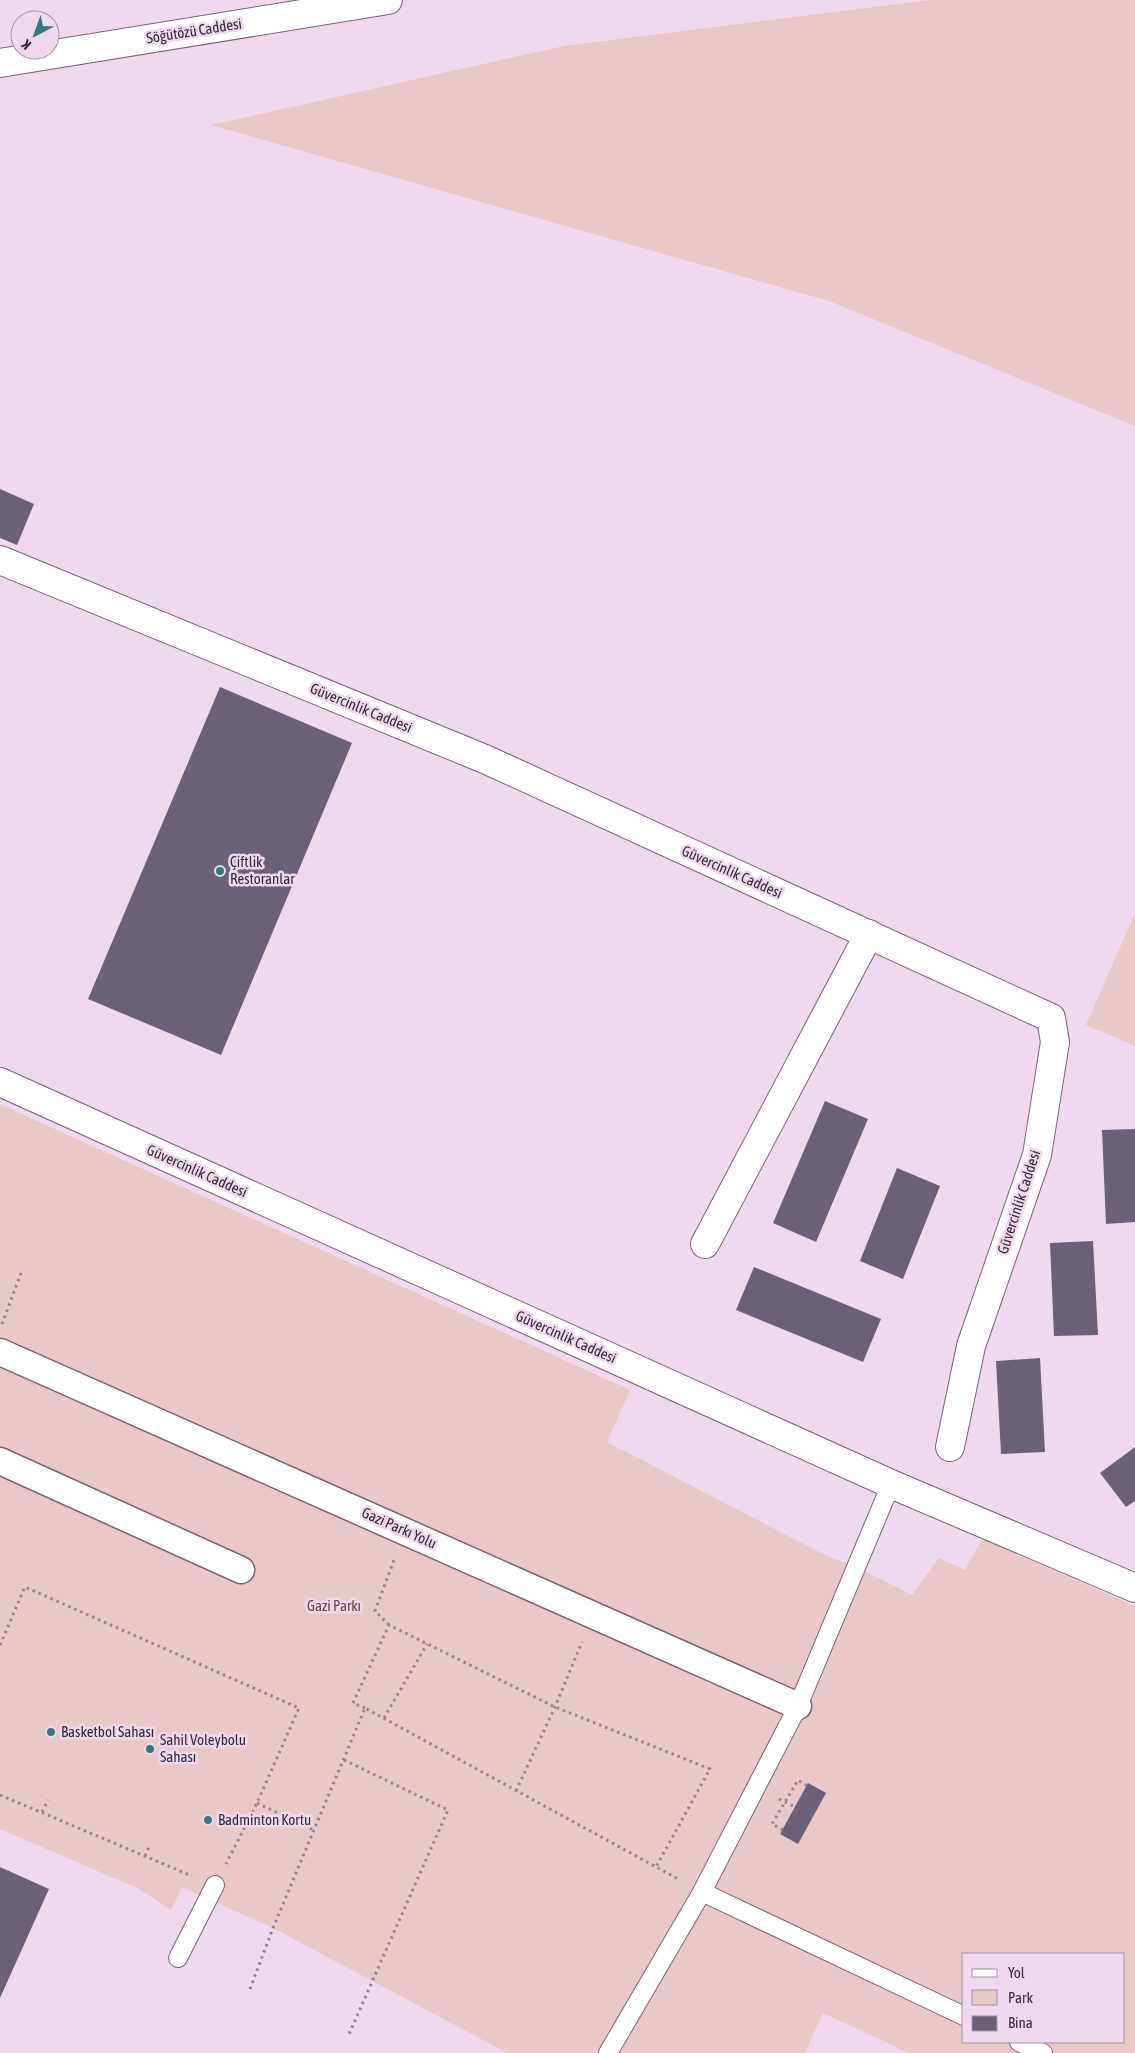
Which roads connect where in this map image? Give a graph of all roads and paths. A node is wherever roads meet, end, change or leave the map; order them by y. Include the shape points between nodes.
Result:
1 (388, 0) edge
2 (0, 63) edge
3 (0, 560) edge
4 (868, 934) junction
5 (0, 1082) edge
6 (705, 1244) dead end
7 (21, 1273) dead end
8 (0, 1328) edge
9 (0, 1352) edge
10 (950, 1447) dead end
11 (0, 1461) edge
12 (891, 1484) junction
13 (405, 1531) junction
14 (241, 1570) dead end
15 (1135, 1588) edge
16 (593, 1615) junction
17 (389, 1626) junction
18 (427, 1644) junction
19 (0, 1645) edge
20 (798, 1706) junction
21 (556, 1707) junction
22 (365, 1708) junction
23 (384, 1718) junction
24 (344, 1760) junction
25 (807, 1786) dead end
26 (516, 1791) junction
27 (0, 1795) edge
28 (48, 1800) dead end
29 (257, 1803) junction
30 (42, 1812) junction
31 (314, 1830) junction
32 (783, 1830) dead end
33 (149, 1848) dead end
34 (145, 1856) junction
35 (656, 1867) junction
36 (215, 1885) junction
37 (702, 1892) junction
38 (178, 1958) dead end
39 (250, 1989) dead end
40 (962, 2015) edge
41 (349, 2034) dead end
42 (1021, 2043) edge
43 (608, 2053) edge
44 (1043, 2053) edge

1 - 2 street, Söğütözü Caddesi
3 - 4 street, Güvercinlik Caddesi via 487,760
4 - 6 street
4 - 10 street, Güvercinlik Caddesi via 1051,1018 1055,1042 1037,1155 971,1346
5 - 12 street, Güvercinlik Caddesi
7 - 8 path
9 - 13 street, Gazi Parkı Yolu
11 - 14 street
12 - 15 street, Güvercinlik Caddesi
12 - 20 lane
13 - 16 street, Gazi Parkı Yolu
13 - 17 path via 375,1611
16 - 20 street, Gazi Parkı Yolu
16 - 21 path
17 - 18 path
17 - 22 path via 353,1703
18 - 21 path
18 - 23 path
19 - 29 path via 25,1587 299,1708
20 - 37 lane
21 - 26 path
21 - 35 path via 710,1769
22 - 23 path
22 - 24 path
23 - 26 path
24 - 31 path
24 - 41 path via 448,1810
25 - 32 path via 798,1780 772,1824
26 - 35 path
27 - 30 path
28 - 30 path
29 - 31 path
29 - 36 path
30 - 34 path
31 - 39 path
33 - 34 path
34 - 36 path
35 - 37 path
36 - 38 lane
37 - 40 lane
37 - 43 lane
42 - 44 lane

